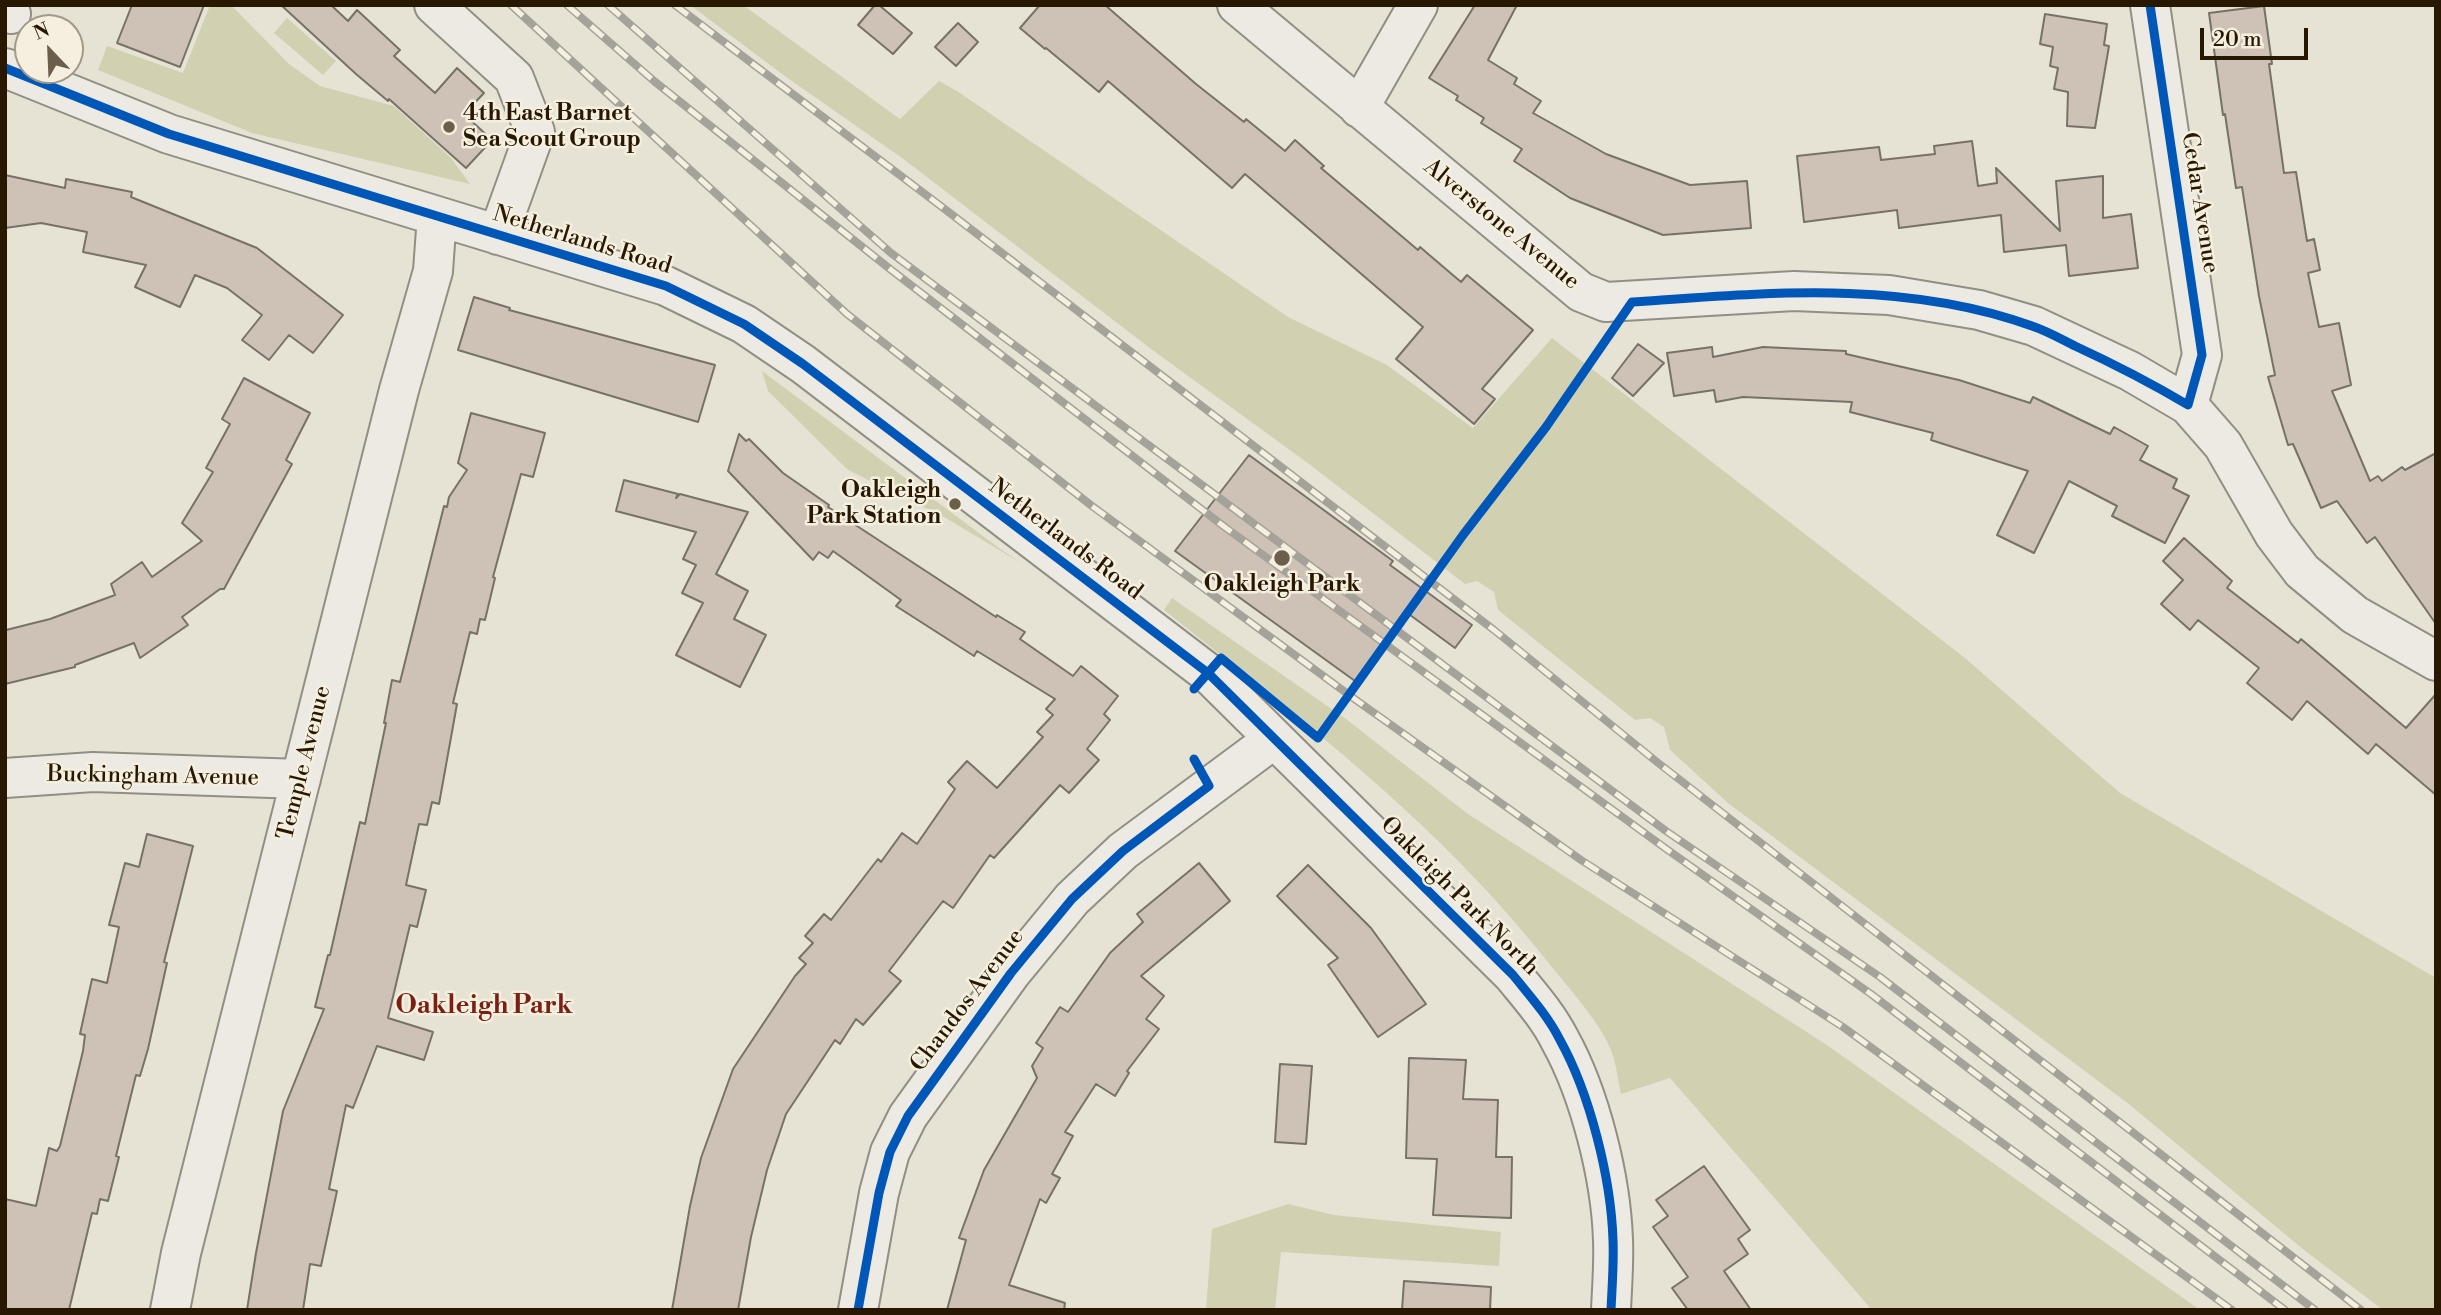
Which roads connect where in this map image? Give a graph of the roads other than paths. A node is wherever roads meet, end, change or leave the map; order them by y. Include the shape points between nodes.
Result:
1 (434, 5) edge
2 (1237, 5) edge
3 (1418, 5) edge
4 (2150, 5) edge
5 (5, 68) edge
6 (1359, 108) junction
7 (437, 216) junction
8 (498, 235) junction
9 (2188, 405) junction
10 (2436, 661) edge
11 (1274, 739) junction
12 (5, 778) edge
13 (301, 779) junction
14 (170, 1310) edge
15 (858, 1310) edge
16 (1611, 1310) edge

1 - 8 street via 514,78 536,132
2 - 6 street, Alverstone Avenue
3 - 6 street
4 - 9 street, Cedar Avenue via 2202,355
5 - 7 street, Netherlands Road via 169,134
6 - 9 street, Alverstone Avenue via 1581,292 1606,302 1794,291 1889,295 1979,310 2034,326 2130,371
7 - 8 street, Netherlands Road
7 - 13 street, Temple Avenue via 433,271
8 - 11 street, Netherlands Road via 666,286 744,324 1208,673
9 - 10 street, Alverstone Avenue via 2223,445 2274,534 2302,571 2355,615
11 - 15 street, Chandos Avenue via 1123,850 1072,899 1003,984 908,1116 890,1152
11 - 16 street, Oakleigh Park North via 1513,975 1562,1041 1593,1118 1608,1193 1613,1240
12 - 13 street, Buckingham Avenue via 93,772
13 - 14 street, Temple Avenue

